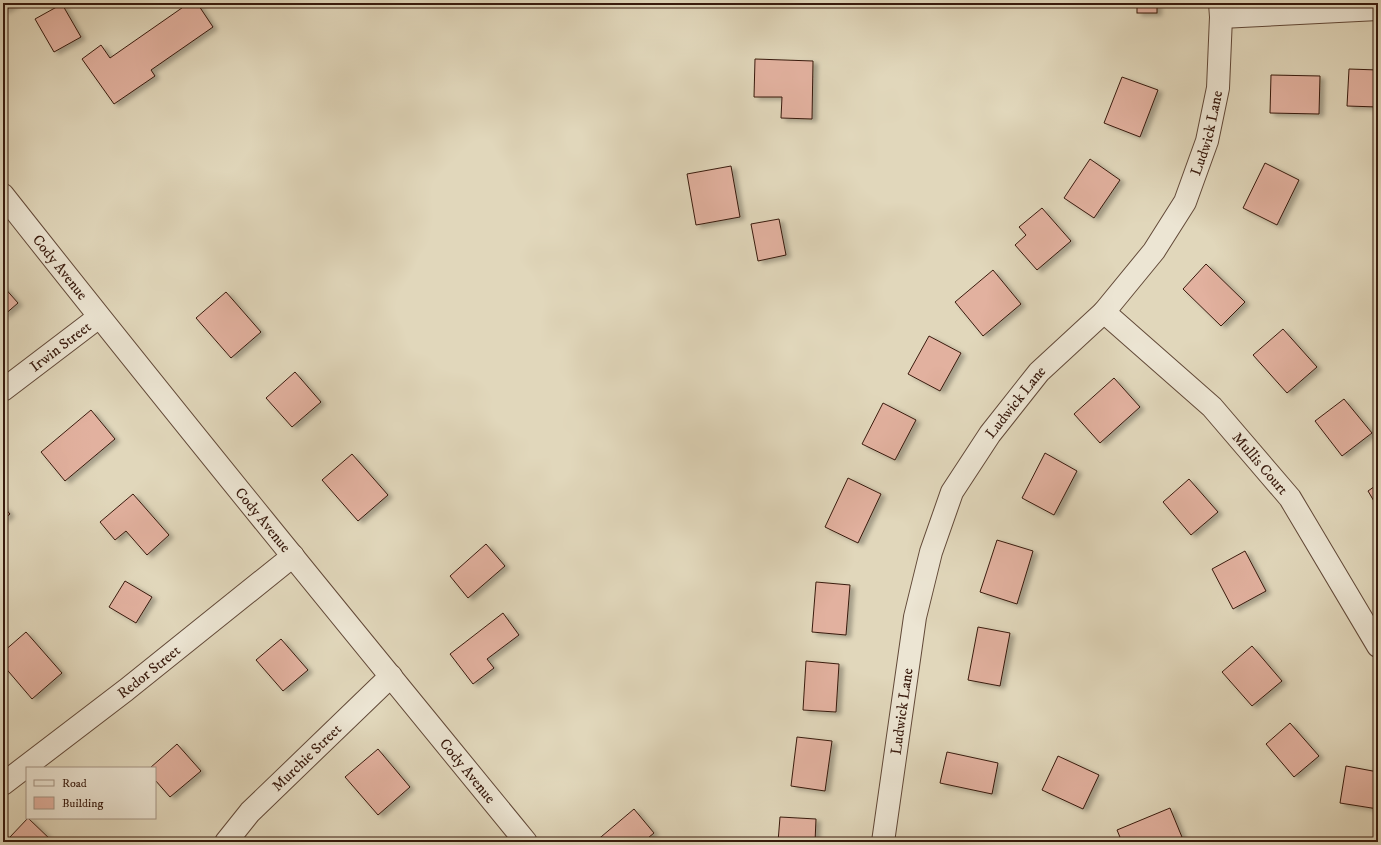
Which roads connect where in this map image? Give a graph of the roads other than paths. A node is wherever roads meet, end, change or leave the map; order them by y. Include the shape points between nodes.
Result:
1 (1378, 9) edge
2 (1221, 10) edge
3 (3, 195) edge
4 (1104, 312) junction
5 (100, 317) junction
6 (3, 390) edge
7 (293, 556) junction
8 (1378, 646) edge
9 (391, 676) junction
10 (3, 784) edge
11 (226, 842) edge
12 (526, 842) edge
13 (883, 842) edge

1 - 2 street
2 - 4 street, Ludwick Lane via 1218,88 1207,141 1185,202 1154,251
3 - 5 street, Cody Avenue
4 - 8 street, Mullis Court via 1212,407 1290,498
4 - 13 street, Ludwick Lane via 1039,372 990,434 952,492 931,552 915,617
5 - 6 street, Irwin Street
5 - 7 street, Cody Avenue
7 - 9 street, Cody Avenue
7 - 10 street, Redor Street via 126,690
9 - 11 street, Murchie Street via 250,812
9 - 12 street, Cody Avenue

